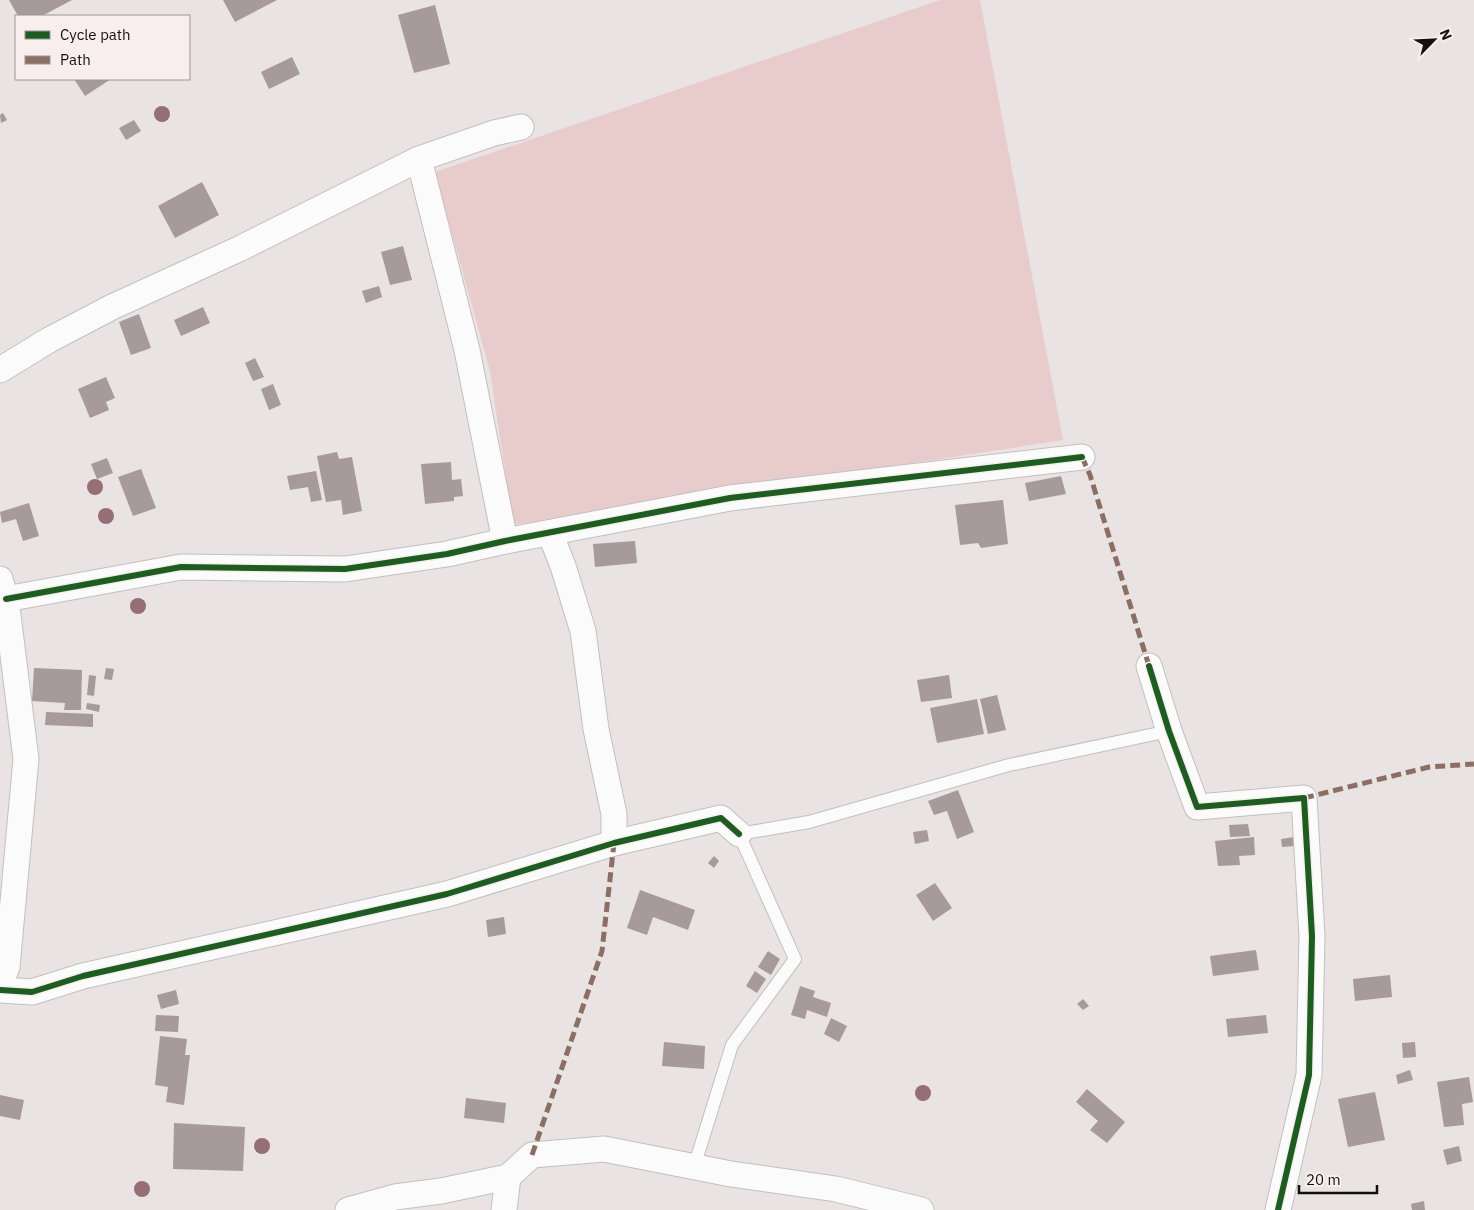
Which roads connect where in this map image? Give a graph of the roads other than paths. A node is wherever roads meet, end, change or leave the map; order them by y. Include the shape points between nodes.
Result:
1 (521, 126) dead end
2 (419, 159) junction
3 (0, 370) edge
4 (1082, 457) dead end
5 (550, 533) junction
6 (505, 541) junction
7 (3, 589) edge
8 (1149, 666) dead end
9 (1169, 731) junction
10 (739, 834) junction
11 (614, 843) junction
12 (0, 984) edge
13 (0, 990) edge
14 (694, 1167) junction
15 (508, 1177) junction
16 (348, 1210) edge
17 (504, 1210) edge
18 (921, 1210) edge
19 (1278, 1210) edge

1 - 2 street
2 - 3 street via 240,249 112,307
2 - 6 street via 467,350
4 - 5 street via 730,498
5 - 6 street
5 - 11 street via 583,631 596,729 614,814
6 - 7 street via 447,554 345,569 181,567
7 - 12 street via 26,759 7,967
8 - 9 street
9 - 10 lane via 1009,764 809,822
9 - 19 street via 1197,807 1304,798 1312,936 1309,1075
10 - 11 street via 720,818
10 - 14 lane via 795,959 732,1045
11 - 13 street via 447,894 92,974 32,992
14 - 15 street via 604,1149 532,1155
14 - 18 street via 836,1189
15 - 16 street via 395,1197
15 - 17 street

